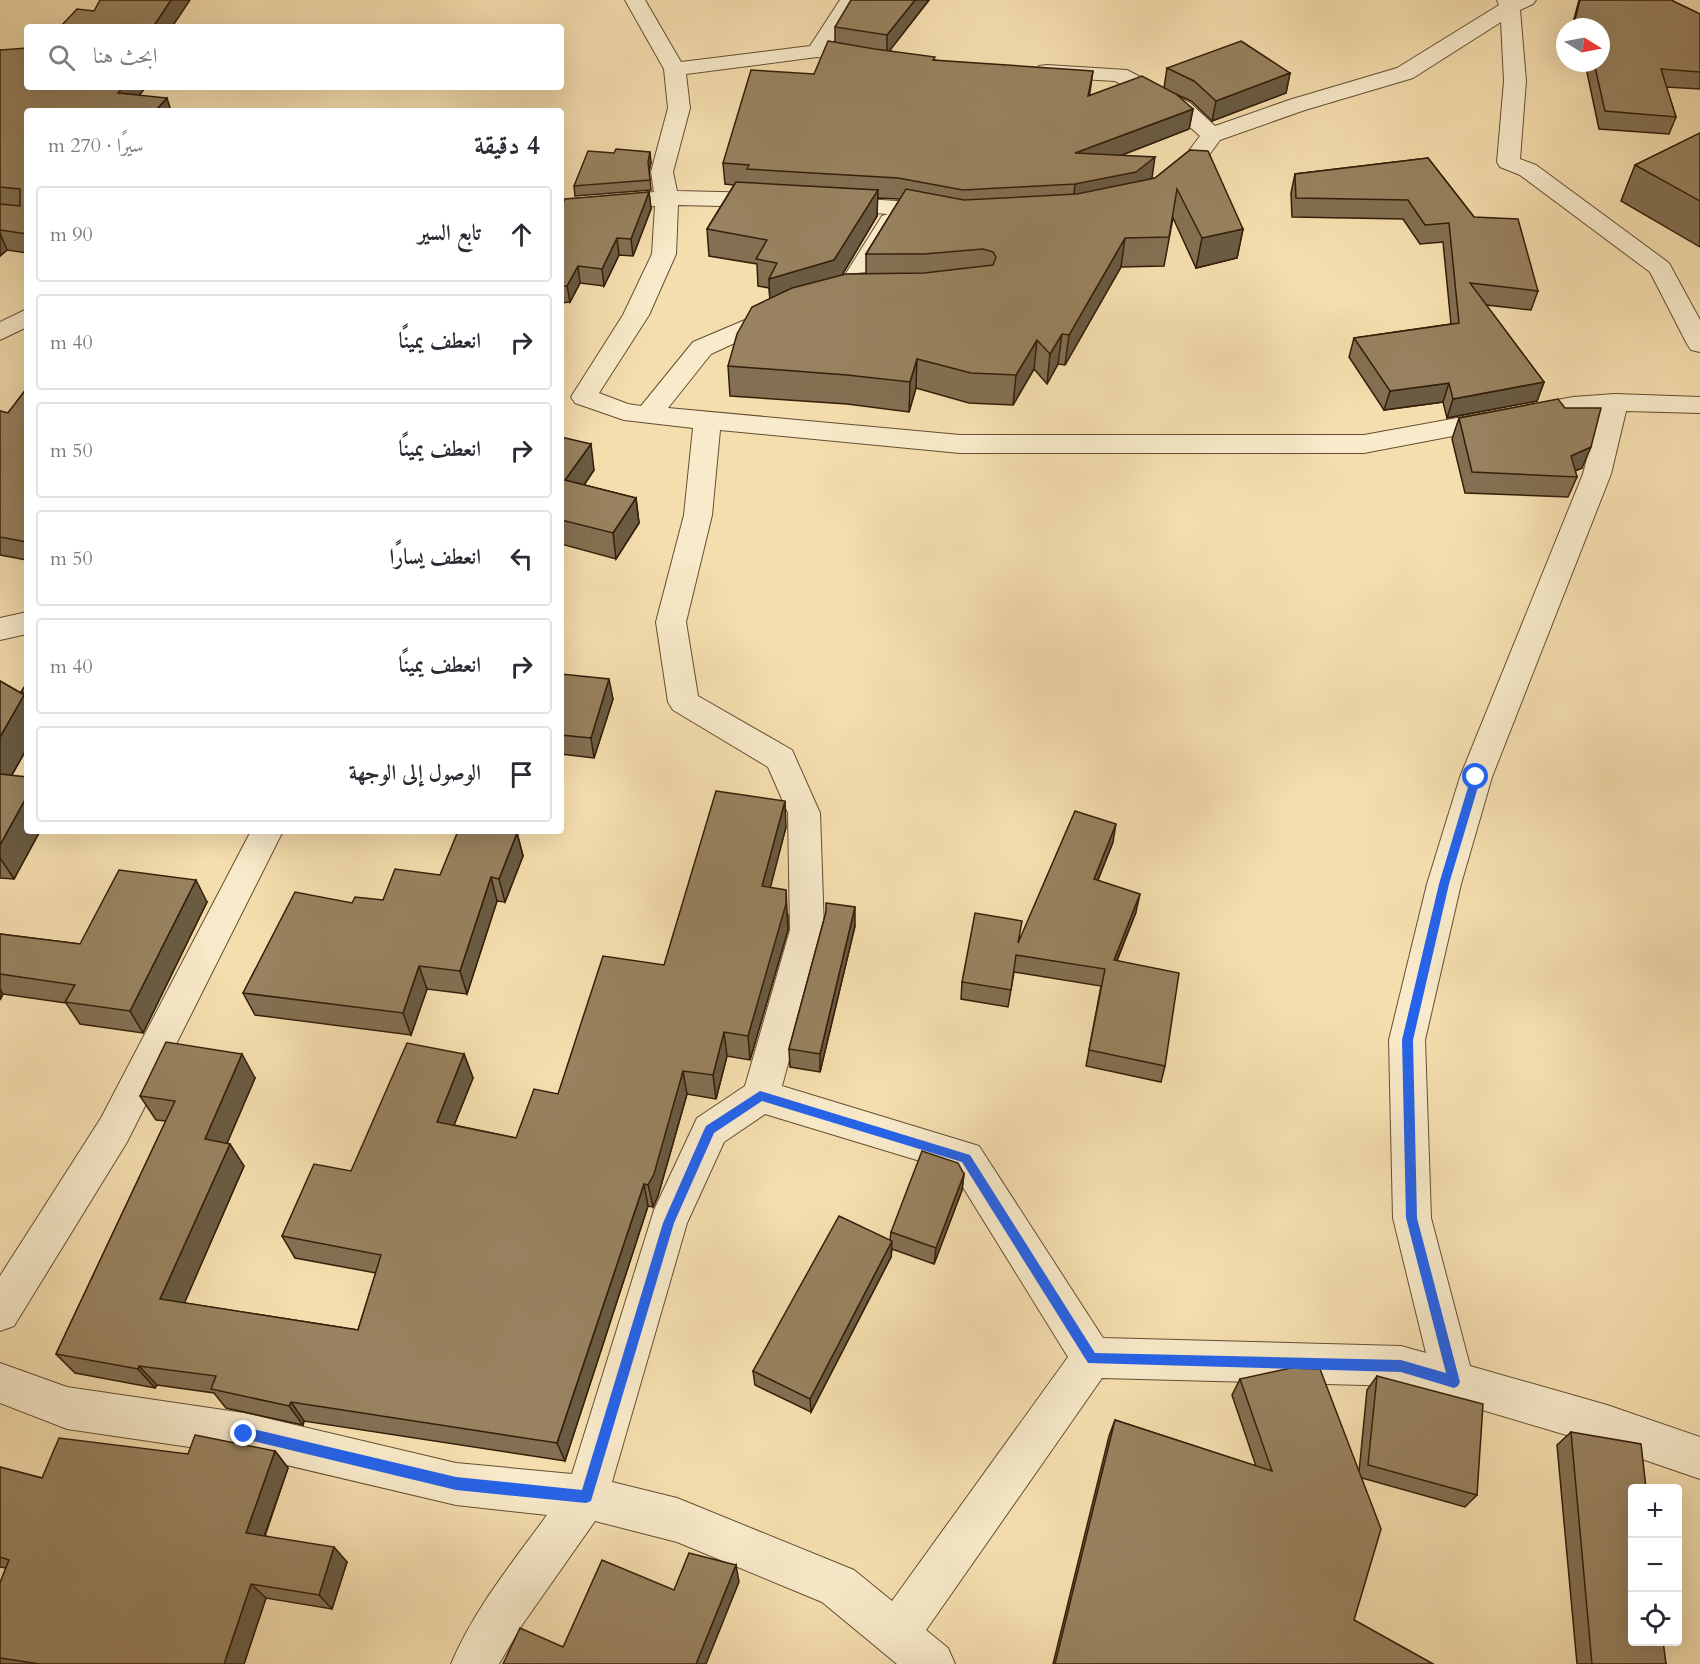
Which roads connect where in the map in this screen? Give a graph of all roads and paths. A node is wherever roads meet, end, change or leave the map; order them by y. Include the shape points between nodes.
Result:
1 (635, 0) edge
2 (850, 0) edge
3 (1514, 2) edge
4 (816, 51) junction
5 (891, 63) edge
6 (675, 69) junction
7 (1026, 70) edge
8 (1212, 135) junction
9 (1151, 193) edge
10 (668, 198) junction
11 (564, 207) edge
12 (897, 208) junction
13 (962, 220) edge
14 (24, 319) edge
15 (0, 332) edge
16 (1700, 344) edge
17 (584, 397) junction
18 (1615, 402) junction
19 (1700, 405) edge
20 (564, 409) edge
21 (648, 415) junction
22 (707, 422) junction
23 (24, 624) edge
24 (0, 630) edge
25 (265, 834) edge
26 (760, 1096) junction
27 (0, 1312) edge
28 (1092, 1358) junction
29 (1454, 1382) junction
30 (0, 1383) edge
31 (1700, 1458) edge
32 (586, 1497) junction
33 (895, 1635) junction
34 (474, 1664) edge
35 (932, 1664) edge

1 - 6 street
2 - 4 street
3 - 8 street via 1406,73
3 - 16 street via 1515,81 1508,162 1528,170 1660,268
4 - 5 street
4 - 6 street
6 - 10 street via 679,108 662,172
7 - 8 street via 1119,75 1182,108
8 - 9 street via 1196,157
10 - 11 street
10 - 12 street
10 - 17 street via 664,254 636,315
12 - 13 street
12 - 21 street via 835,298 783,312 702,348
14 - 15 street
17 - 20 street
17 - 21 street via 624,412
18 - 19 street
18 - 22 street via 1573,405 1364,444 960,444
18 - 29 street via 1597,474 1476,777 1444,884 1407,1040 1412,1218
21 - 22 street
22 - 26 street via 698,514 671,622 684,702 781,759 804,813 807,930
23 - 24 street
25 - 27 street via 114,1130
26 - 28 street via 966,1158
26 - 32 street via 710,1130 673,1212
28 - 29 street via 1401,1366
28 - 33 street
29 - 31 street via 1607,1426
30 - 32 street via 67,1408 244,1434 456,1484
32 - 33 street via 677,1520 838,1586
32 - 34 street via 506,1609
33 - 35 street

